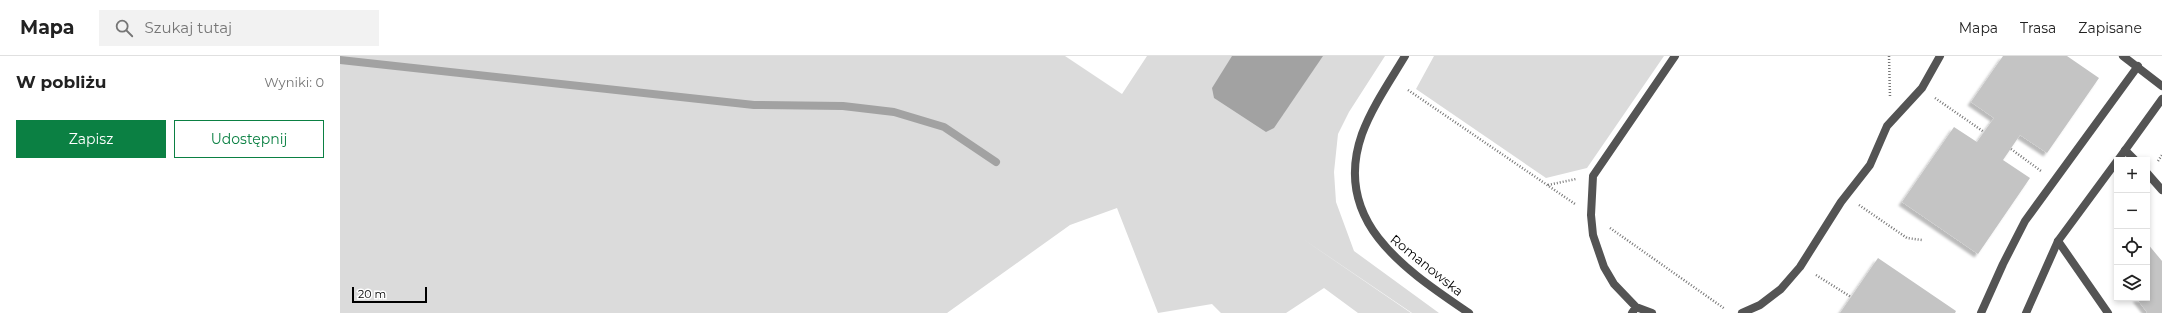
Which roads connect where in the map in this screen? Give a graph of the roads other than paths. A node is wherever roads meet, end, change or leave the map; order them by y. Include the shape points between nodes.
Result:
1 (1405, 56) edge
2 (1675, 56) edge
3 (1940, 56) edge
4 (2123, 56) edge
5 (2138, 66) junction
6 (2162, 86) edge
7 (2162, 99) edge
8 (2125, 150) junction
9 (2120, 157) edge
10 (2132, 157) edge
11 (2114, 165) edge
12 (2150, 176) edge
13 (2162, 190) edge
14 (2058, 241) junction
15 (1634, 310) edge
16 (1469, 313) edge
17 (1652, 313) edge
18 (1742, 313) edge
19 (1981, 313) edge
20 (2026, 313) edge
21 (2108, 313) edge

1 - 16 street, Romanowska via 1368,122 1359,144 1355,166 1359,201 1366,222 1385,247 1412,272
2 - 15 street via 1593,176 1593,235 1604,267
3 - 18 street via 1922,88 1886,126 1870,165 1846,196 1801,265 1781,289 1760,305
4 - 5 street
5 - 6 street
5 - 19 street via 2025,221
7 - 8 street
8 - 9 street
8 - 10 street
11 - 14 street
12 - 13 street
14 - 20 street
14 - 21 street
15 - 17 street

